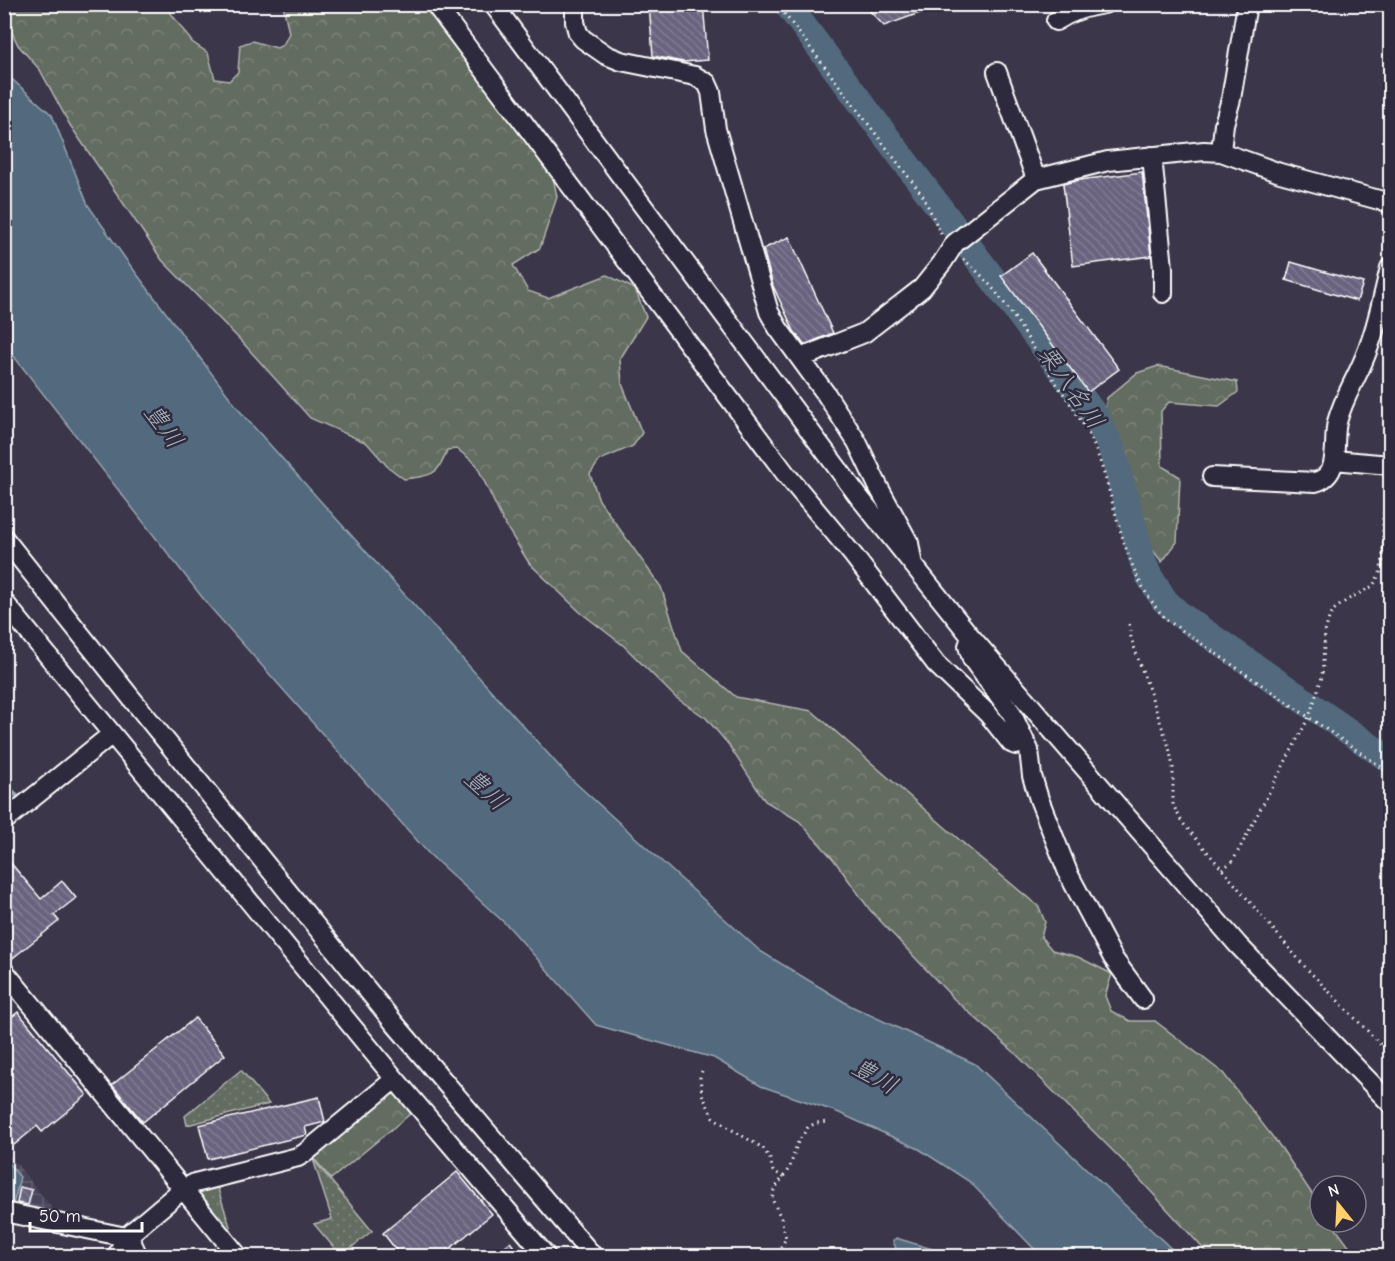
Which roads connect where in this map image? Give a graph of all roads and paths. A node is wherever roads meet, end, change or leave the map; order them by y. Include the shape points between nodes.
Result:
1 (435, 4) edge
2 (493, 4) edge
3 (575, 4) edge
4 (777, 4) edge
5 (1104, 4) edge
6 (1247, 4) edge
7 (1056, 21) dead end
8 (997, 72) dead end
9 (1221, 152) junction
10 (1152, 156) junction
11 (1036, 179) junction
12 (1390, 203) edge
13 (954, 245) junction
14 (1390, 268) edge
15 (1163, 293) dead end
16 (803, 360) junction
17 (1334, 460) junction
18 (1390, 465) edge
19 (1212, 477) dead end
20 (4, 538) edge
21 (913, 567) junction
22 (4, 602) edge
23 (1129, 624) dead end
24 (971, 637) junction
25 (1309, 717) junction
26 (112, 734) junction
27 (1022, 736) junction
28 (1390, 773) edge
29 (4, 821) edge
30 (1222, 869) junction
31 (4, 971) edge
32 (1143, 999) dead end
33 (1390, 1054) edge
34 (702, 1071) dead end
35 (395, 1079) junction
36 (1390, 1103) edge
37 (828, 1122) dead end
38 (784, 1177) junction
39 (183, 1189) junction
40 (4, 1212) edge
41 (126, 1237) junction
42 (117, 1257) edge
43 (138, 1257) edge
44 (238, 1257) edge
45 (546, 1257) edge
46 (594, 1257) edge
47 (773, 1257) edge

1 - 27 street via 785,473 936,664 1011,743 1022,742
2 - 21 street
3 - 16 street via 578,33 606,55 695,76 707,83 716,129 769,312
4 - 13 path via 923,196 939,233
5 - 7 street via 1069,12
6 - 9 street
8 - 11 street
9 - 10 street
9 - 12 street via 1280,173
10 - 11 street via 1108,161
10 - 15 street
11 - 13 street
13 - 16 street via 922,288 864,333
13 - 25 path via 959,256 976,269 1004,303 1082,423 1098,455 1136,574 1154,606 1167,620
14 - 17 street via 1362,365 1345,396 1336,426
16 - 21 street via 856,442 909,543
17 - 18 street
17 - 19 street via 1325,479 1315,482
18 - 25 path via 1380,573 1373,586 1347,600 1329,618 1322,677
20 - 46 street via 394,1024
21 - 24 street
22 - 26 street
23 - 30 path via 1169,747 1173,805 1182,822
24 - 27 street via 972,659 1011,712
24 - 36 street via 1238,945
25 - 28 path
25 - 30 path via 1233,861
26 - 29 street
26 - 35 street
27 - 32 street via 1029,750 1039,799 1069,875 1113,958
30 - 33 path via 1306,968
31 - 39 street
34 - 38 path via 702,1094 713,1117 763,1148 772,1171
35 - 39 street via 305,1153
35 - 45 street
37 - 38 path via 808,1127
38 - 47 path via 772,1199 786,1238
39 - 41 street
39 - 44 street
40 - 41 street
41 - 42 street
41 - 43 street

